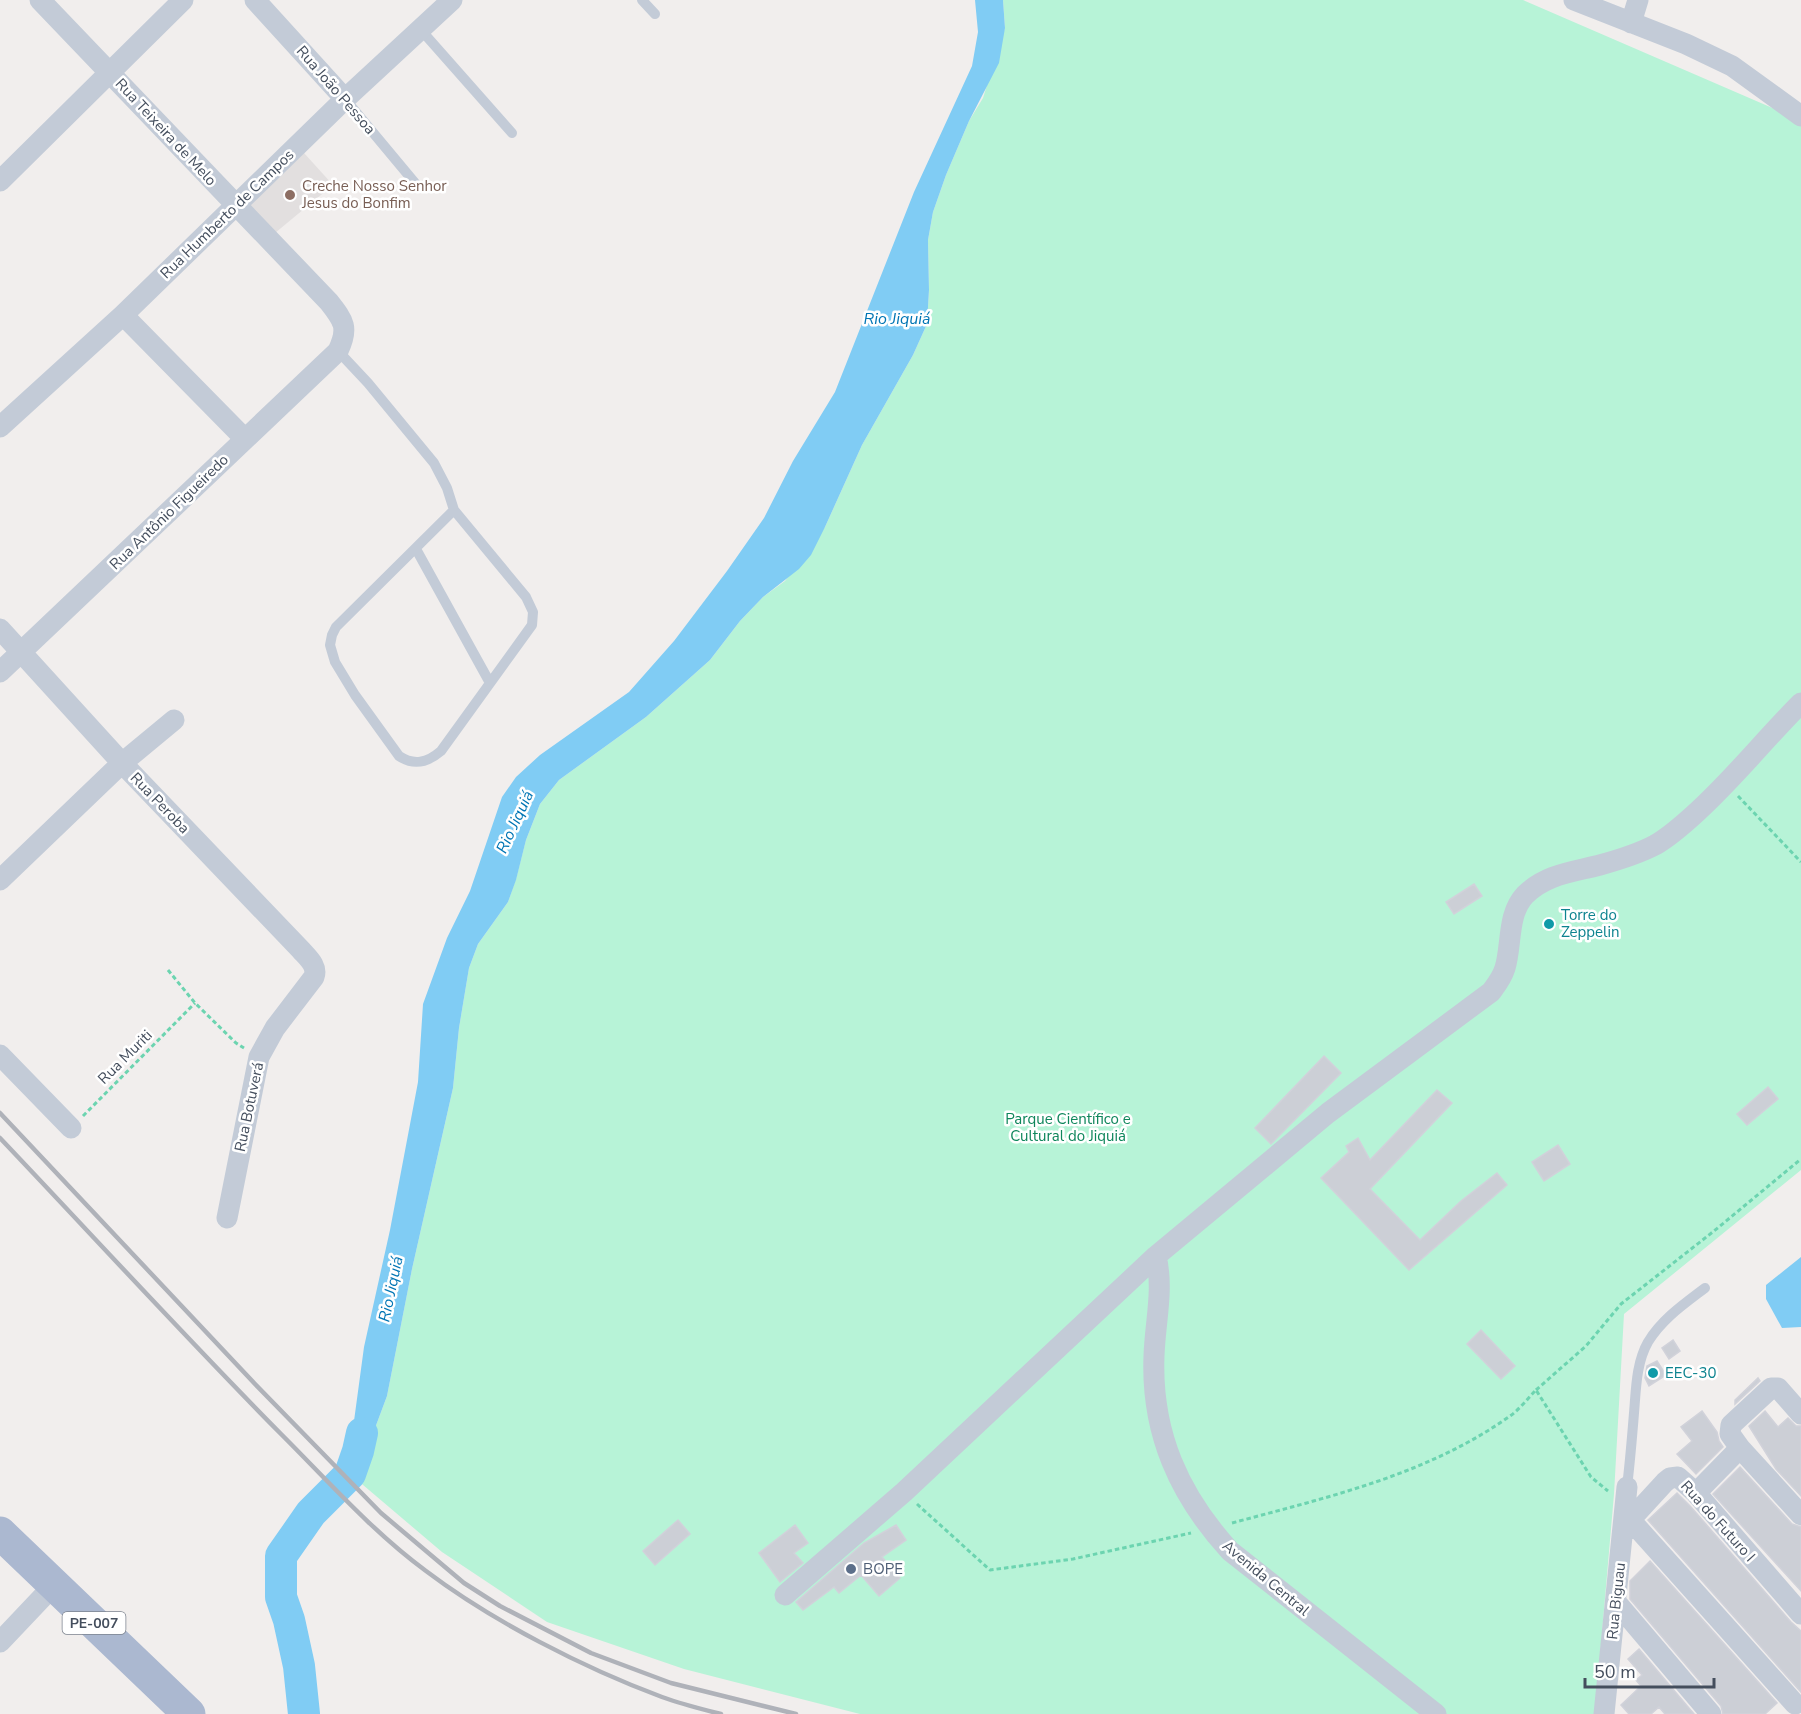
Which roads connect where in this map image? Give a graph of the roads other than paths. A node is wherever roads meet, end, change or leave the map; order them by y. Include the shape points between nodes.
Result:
1 (40, 0) edge
2 (183, 0) edge
3 (255, 0) edge
4 (452, 0) edge
5 (642, 0) edge
6 (1574, 0) edge
7 (1638, 0) edge
8 (655, 14) dead end
9 (1631, 23) junction
10 (421, 30) junction
11 (109, 71) junction
12 (345, 99) junction
13 (1801, 116) edge
14 (512, 133) dead end
15 (3, 172) edge
16 (415, 183) dead end
17 (236, 205) junction
18 (123, 315) junction
19 (338, 351) junction
20 (0, 427) edge
21 (245, 439) junction
22 (454, 510) junction
23 (416, 549) junction
24 (0, 629) edge
25 (22, 652) junction
26 (0, 672) edge
27 (490, 683) junction
28 (1801, 703) edge
29 (174, 720) dead end
30 (122, 763) junction
31 (0, 880) edge
32 (314, 977) joint
33 (0, 1055) edge
34 (71, 1128) road end
35 (227, 1218) dead end
36 (1156, 1256) junction
37 (1705, 1288) dead end
38 (1801, 1414) edge
39 (1740, 1449) junction
40 (1696, 1493) junction
41 (1627, 1507) junction
42 (1801, 1515) edge
43 (0, 1533) edge
44 (54, 1585) junction
45 (785, 1595) dead end
46 (1616, 1602) junction
47 (1801, 1614) edge
48 (0, 1642) edge
49 (1793, 1705) edge
50 (1607, 1711) edge
51 (185, 1712) edge
52 (1436, 1714) edge
53 (1712, 1714) edge

1 - 11 street, Rua Teixeira de Melo
2 - 11 street
3 - 12 street, Rua João Pessoa
4 - 10 street, Rua Humberto de Campos
5 - 8 lane
6 - 9 street
7 - 9 street
9 - 13 street via 1732,66
10 - 12 street, Rua Humberto de Campos
10 - 14 lane
11 - 15 street
11 - 17 street, Rua Teixeira de Melo
12 - 16 lane, Rua João Pessoa
12 - 17 street, Rua Humberto de Campos
17 - 18 street, Rua Humberto de Campos
17 - 19 street, Rua Teixeira de Melo via 338,313 345,330
18 - 20 street, Rua Humberto de Campos
18 - 21 street
19 - 21 street, Rua Antônio Figueiredo
19 - 22 lane via 434,463
21 - 25 street, Rua Antônio Figueiredo
22 - 23 lane
22 - 27 lane via 533,612 532,625
23 - 27 lane
23 - 27 lane via 336,627 330,645 335,662 399,756 416,763 441,751
24 - 25 street, Rua Peroba
25 - 26 street, Rua Antônio Figueiredo
25 - 30 street, Rua Peroba
28 - 36 street via 1727,785 1680,828 1655,845 1620,859 1563,873 1533,888 1517,907 1505,967 1491,992 1328,1113
29 - 30 street
30 - 31 street
30 - 32 street, Rua Peroba via 302,950 315,967
32 - 35 street, Rua Botuverá via 275,1028 259,1057
33 - 34 street
36 - 45 street via 904,1492
36 - 52 street, Avenida Central via 1160,1299 1154,1367 1160,1425 1177,1475 1192,1503 1230,1551
37 - 41 lane via 1660,1326 1641,1359
38 - 39 street via 1778,1388 1771,1388 1731,1425 1730,1434
39 - 40 street
39 - 42 street
40 - 41 street, Rua do Futuro I via 1678,1477 1670,1478
40 - 47 street, Rua do Futuro I
41 - 46 street, Rua Biguau
41 - 49 street
43 - 44 main road, PE-007
44 - 48 street
44 - 51 main road, PE-007
46 - 50 street, Rua Biguau
46 - 53 street

